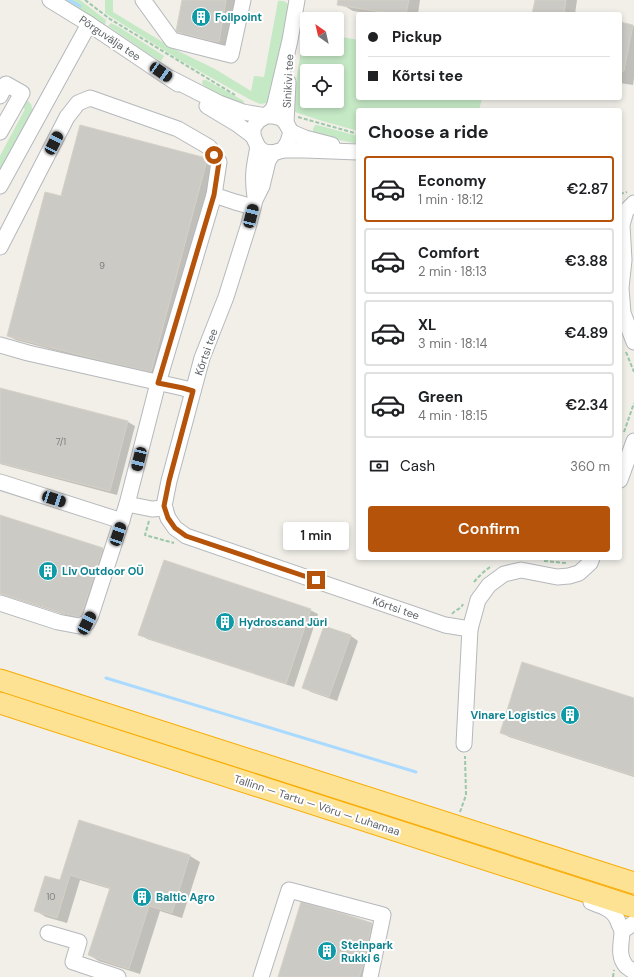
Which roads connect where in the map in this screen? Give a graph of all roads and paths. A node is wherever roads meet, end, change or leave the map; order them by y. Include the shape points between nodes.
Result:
1 (50, 0) edge
2 (85, 0) edge
3 (143, 0) edge
4 (243, 0) edge
5 (297, 0) edge
6 (89, 24) junction
7 (290, 40) junction
8 (170, 78) junction
9 (22, 93) junction
10 (0, 96) edge
11 (45, 104) junction
12 (286, 104) junction
13 (245, 107) junction
14 (266, 116) junction
15 (289, 127) junction
16 (0, 132) edge
17 (356, 133) edge
18 (256, 141) junction
19 (356, 151) edge
20 (356, 151) edge
21 (278, 152) junction
22 (0, 186) edge
23 (214, 195) junction
24 (254, 203) junction
25 (630, 204) edge
26 (622, 221) edge
27 (622, 226) edge
28 (622, 236) edge
29 (634, 239) edge
30 (0, 247) edge
31 (634, 248) edge
32 (624, 260) junction
33 (622, 279) edge
34 (622, 300) edge
35 (623, 323) edge
36 (0, 345) edge
37 (629, 345) edge
38 (634, 372) edge
39 (158, 383) junction
40 (193, 391) junction
41 (634, 403) edge
42 (628, 439) edge
43 (622, 470) edge
44 (0, 482) edge
45 (127, 504) junction
46 (158, 509) junction
47 (122, 521) junction
48 (179, 545) dead end
49 (541, 560) dead end
50 (591, 560) edge
51 (570, 563) dead end
52 (494, 565) dead end
53 (474, 583) dead end
54 (465, 600) dead end
55 (0, 603) edge
56 (446, 625) junction
57 (470, 629) junction
58 (0, 680) edge
59 (0, 703) edge
60 (464, 744) joint
61 (455, 825) junction
62 (508, 866) junction
63 (634, 883) edge
64 (634, 907) edge
65 (628, 927) edge
66 (48, 933) dead end
67 (634, 972) edge
68 (118, 977) edge
69 (261, 977) edge
70 (370, 977) edge

1 - 6 street, Põrguvälja tee
2 - 13 path
3 - 4 street via 172,40 231,55
5 - 7 street, Sinikivi tee
6 - 8 street, Põrguvälja tee
6 - 11 street
7 - 12 street, Sinikivi tee
7 - 14 street, Sinikivi tee via 275,104
8 - 13 street, Põrguvälja tee via 219,103
8 - 18 street, Põrguvälja tee via 210,109 238,124
9 - 10 street via 6,84
9 - 11 street
9 - 16 street
11 - 22 street
12 - 15 street, Sinikivi tee
12 - 17 path via 291,104 291,112 296,116
13 - 14 street, Põrguvälja tee
14 - 15 street via 281,118
14 - 18 street via 258,121 254,128
15 - 19 street via 305,138
15 - 21 street via 288,142
18 - 21 street via 264,152
18 - 24 street, Kõrtsi tee
20 - 21 street
21 - 24 street, Kõrtsi tee via 268,161 262,186
23 - 24 street via 235,202
23 - 30 street via 219,162 210,147 178,129 90,98 78,103 67,117
23 - 39 street
24 - 40 street, Kõrtsi tee via 226,297 202,358
25 - 26 street
27 - 29 street via 627,235
28 - 32 street
31 - 32 street
32 - 33 street
34 - 35 street
35 - 37 street
36 - 39 street via 28,354
37 - 38 path
39 - 40 street
39 - 45 street
40 - 46 street, Kõrtsi tee via 164,506
41 - 42 path
42 - 43 street
44 - 47 street
45 - 46 street
45 - 47 street
46 - 48 path via 145,535
46 - 56 street, Kõrtsi tee via 186,536
47 - 55 street via 87,623 79,626 58,622
49 - 51 path
50 - 57 street via 579,573 569,576 521,570 504,574 489,585 478,600
52 - 53 path via 477,577
54 - 56 path via 463,606 453,613
56 - 57 street, Kõrtsi tee
57 - 60 street
58 - 61 highway, Tallinn — Tartu — Võru — Luhamaa
59 - 62 highway, Tallinn — Tartu — Võru — Luhamaa
60 - 61 path via 466,795
61 - 63 highway, Tallinn — Tartu — Võru — Luhamaa
62 - 64 highway, Tallinn — Tartu — Võru — Luhamaa
62 - 65 street via 519,878 598,904 612,912
65 - 67 street via 620,951 626,966
66 - 68 street via 79,942 73,962
69 - 70 street via 289,890 382,915

